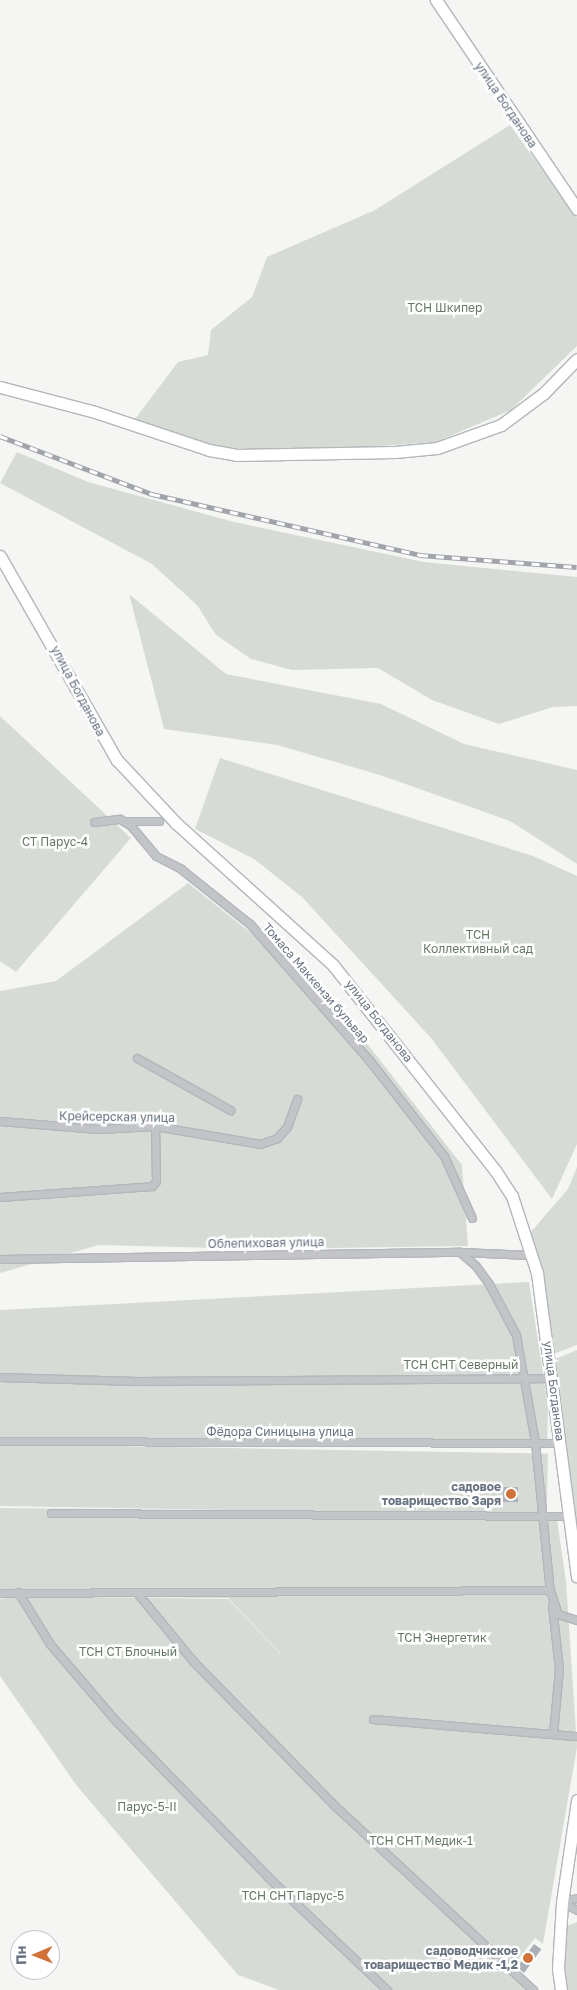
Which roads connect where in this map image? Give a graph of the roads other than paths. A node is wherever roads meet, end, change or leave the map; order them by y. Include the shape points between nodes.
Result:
1 (436, 0) edge
2 (577, 209) edge
3 (577, 358) edge
4 (0, 387) edge
5 (0, 556) edge
6 (120, 819) junction
7 (158, 821) dead end
8 (94, 822) dead end
9 (138, 1058) dead end
10 (297, 1098) dead end
11 (230, 1110) dead end
12 (0, 1121) edge
13 (155, 1126) junction
14 (0, 1197) edge
15 (472, 1218) dead end
16 (460, 1252) junction
17 (533, 1255) junction
18 (0, 1259) edge
19 (0, 1377) edge
20 (553, 1378) junction
21 (526, 1380) junction
22 (0, 1441) edge
23 (535, 1442) junction
24 (561, 1443) junction
25 (51, 1513) dead end
26 (569, 1516) junction
27 (543, 1517) junction
28 (577, 1576) edge
29 (550, 1590) junction
30 (18, 1592) junction
31 (0, 1593) edge
32 (138, 1594) junction
33 (577, 1620) edge
34 (373, 1719) dead end
35 (553, 1734) junction
36 (577, 1736) edge
37 (577, 1800) edge
38 (577, 1898) edge
39 (562, 1902) junction
40 (577, 1910) edge
41 (387, 1990) edge
42 (533, 1990) edge
43 (561, 1990) edge

1 - 2 main road, улица Богданова
3 - 4 main road via 544,393 501,425 437,448 395,452 236,455 209,450 50,398
5 - 17 main road, улица Богданова via 117,760 176,822 315,946 349,983 495,1170 512,1196
6 - 7 street
6 - 8 street
6 - 15 street, Томаса Маккензи бульвар via 131,826 156,856 181,869 250,924 313,994 444,1156
9 - 11 street
10 - 13 street, Крейсерская улица via 287,1126 277,1138 260,1144
12 - 13 street, Крейсерская улица via 98,1129
13 - 14 street via 156,1181 152,1186
16 - 17 street, Облепиховая улица
16 - 18 street, Облепиховая улица
16 - 21 street via 476,1266 508,1314
17 - 20 main road, улица Богданова
19 - 21 street via 137,1381
20 - 21 street
20 - 24 main road, улица Богданова
21 - 23 street
22 - 23 street, Фёдора Синицына улица
23 - 24 street, Фёдора Синицына улица
23 - 27 street
24 - 26 main road, улица Богданова
25 - 27 street
26 - 27 street
26 - 28 main road, улица Богданова
27 - 29 street
29 - 32 street
29 - 33 street via 558,1614
29 - 35 street via 559,1669
30 - 31 street
30 - 32 street
30 - 41 street via 50,1644 116,1721 268,1877
32 - 42 street via 193,1661 334,1805
34 - 35 street
35 - 36 street
37 - 39 main road
38 - 39 street
39 - 40 street
39 - 43 main road via 558,1968

